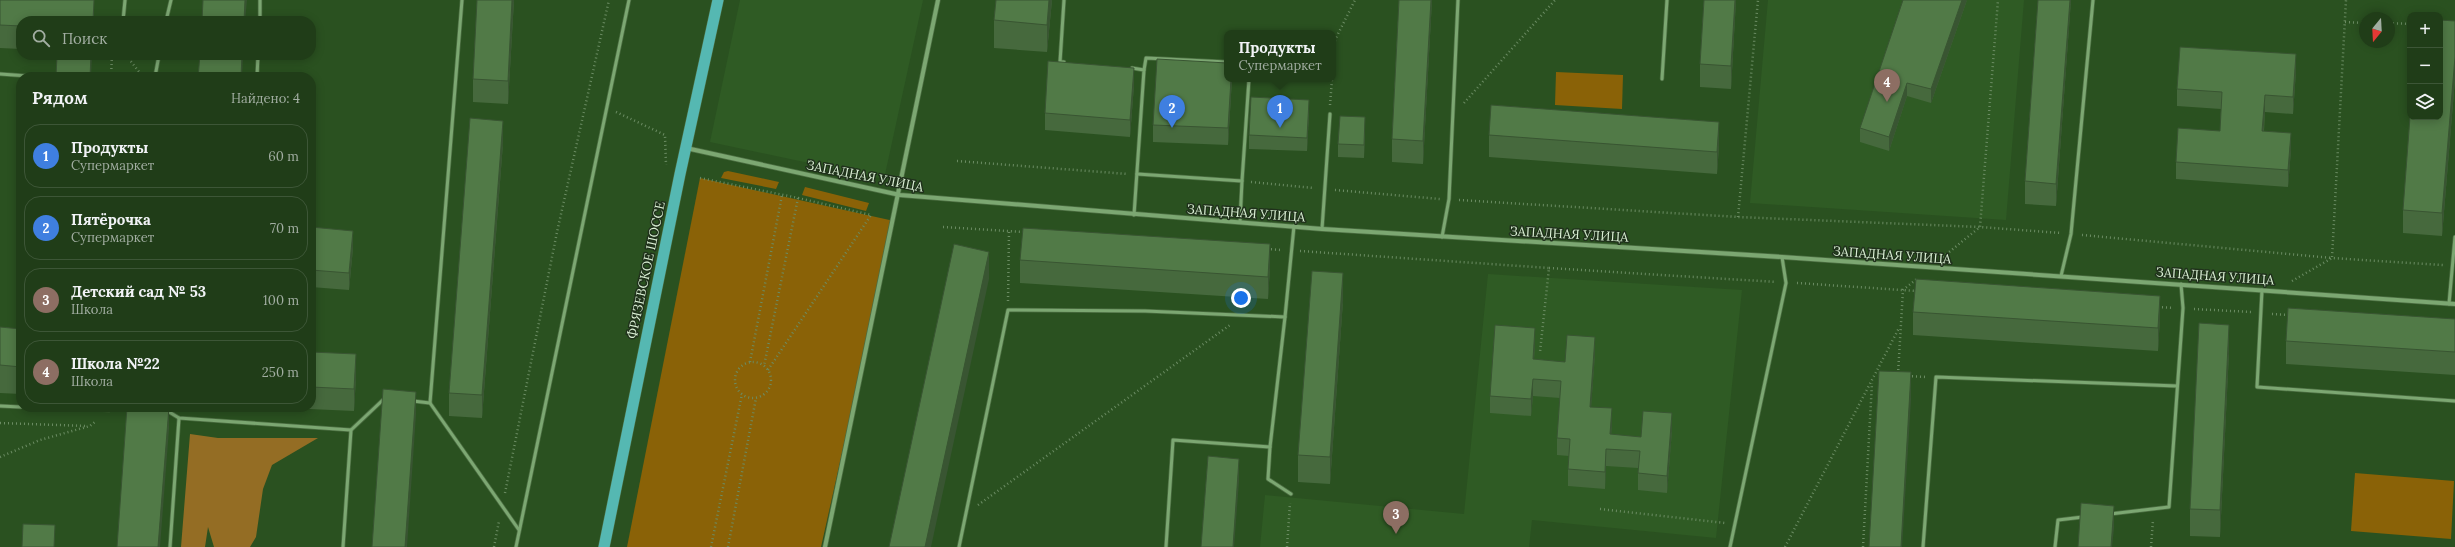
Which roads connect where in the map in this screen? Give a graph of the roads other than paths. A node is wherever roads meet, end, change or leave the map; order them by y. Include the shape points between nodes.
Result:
1 (125, 0) edge
2 (171, 0) edge
3 (260, 0) edge
4 (462, 0) edge
5 (629, 0) edge
6 (718, 0) edge
7 (938, 0) edge
8 (1064, 0) edge
9 (1458, 0) edge
10 (1667, 0) edge
11 (2093, 0) edge
12 (124, 16) edge
13 (167, 16) edge
14 (260, 16) edge
15 (158, 60) edge
16 (258, 60) edge
17 (1224, 62) edge
18 (1068, 63) edge
19 (1129, 68) edge
20 (1144, 70) junction
21 (156, 72) edge
22 (257, 72) edge
23 (0, 74) edge
24 (16, 75) edge
25 (1662, 79) dead end
26 (1249, 82) edge
27 (1330, 114) road end
28 (686, 148) junction
29 (1137, 174) junction
30 (1242, 180) junction
31 (900, 195) junction
32 (1134, 215) junction
33 (1240, 222) junction
34 (1294, 226) junction
35 (1322, 229) junction
36 (1442, 237) junction
37 (2455, 237) edge
38 (1782, 257) junction
39 (2060, 276) junction
40 (2181, 284) junction
41 (2262, 290) junction
42 (2449, 304) junction
43 (2455, 304) edge
44 (1285, 317) junction
45 (2177, 386) junction
46 (393, 399) edge
47 (408, 401) edge
48 (2455, 401) edge
49 (430, 403) junction
50 (0, 406) edge
51 (16, 407) edge
52 (169, 412) edge
53 (179, 418) junction
54 (351, 430) junction
55 (1270, 447) junction
56 (1291, 494) road end
57 (2102, 515) edge
58 (2087, 516) edge
59 (519, 531) junction
60 (170, 547) edge
61 (343, 547) edge
62 (516, 547) edge
63 (604, 547) edge
64 (825, 547) edge
65 (959, 547) edge
66 (1166, 547) edge
67 (1730, 547) edge
68 (1923, 547) edge
69 (2055, 547) edge

1 - 12 lane
2 - 13 lane
3 - 14 lane
4 - 49 lane
5 - 59 lane
6 - 28 highway, ФРЯЗЕВСКОЕ ШОССЕ
7 - 31 street
8 - 18 lane via 1060,62
9 - 36 lane via 1449,199
10 - 25 lane
11 - 39 lane via 2071,234
15 - 21 lane
16 - 22 lane
17 - 20 lane via 1146,58
19 - 20 lane
20 - 29 lane
23 - 24 lane
26 - 30 lane
27 - 35 lane
28 - 31 street, ЗАПАДНАЯ УЛИЦА
28 - 63 highway, ФРЯЗЕВСКОЕ ШОССЕ
29 - 30 lane
29 - 32 lane
30 - 33 lane
31 - 32 street, ЗАПАДНАЯ УЛИЦА
31 - 64 street
32 - 33 street, ЗАПАДНАЯ УЛИЦА
33 - 34 street, ЗАПАДНАЯ УЛИЦА
34 - 35 street, ЗАПАДНАЯ УЛИЦА
34 - 44 lane
35 - 36 street, ЗАПАДНАЯ УЛИЦА
36 - 38 street, ЗАПАДНАЯ УЛИЦА
37 - 42 lane
38 - 39 street, ЗАПАДНАЯ УЛИЦА
38 - 67 lane via 1786,283
39 - 40 street, ЗАПАДНАЯ УЛИЦА
40 - 41 street, ЗАПАДНАЯ УЛИЦА
40 - 45 lane via 2183,308
41 - 42 street, ЗАПАДНАЯ УЛИЦА
41 - 48 lane via 2258,387
42 - 43 street, ЗАПАДНАЯ УЛИЦА
44 - 55 lane
44 - 65 lane via 1144,311 1008,310
45 - 57 lane via 2169,506
45 - 68 lane via 1936,377
46 - 54 lane via 385,398
47 - 49 lane
49 - 59 lane
50 - 51 lane
52 - 53 lane
53 - 54 lane
53 - 60 lane
54 - 61 lane
55 - 56 lane via 1268,479
55 - 66 lane via 1173,440
58 - 69 lane via 2058,520
59 - 62 lane

